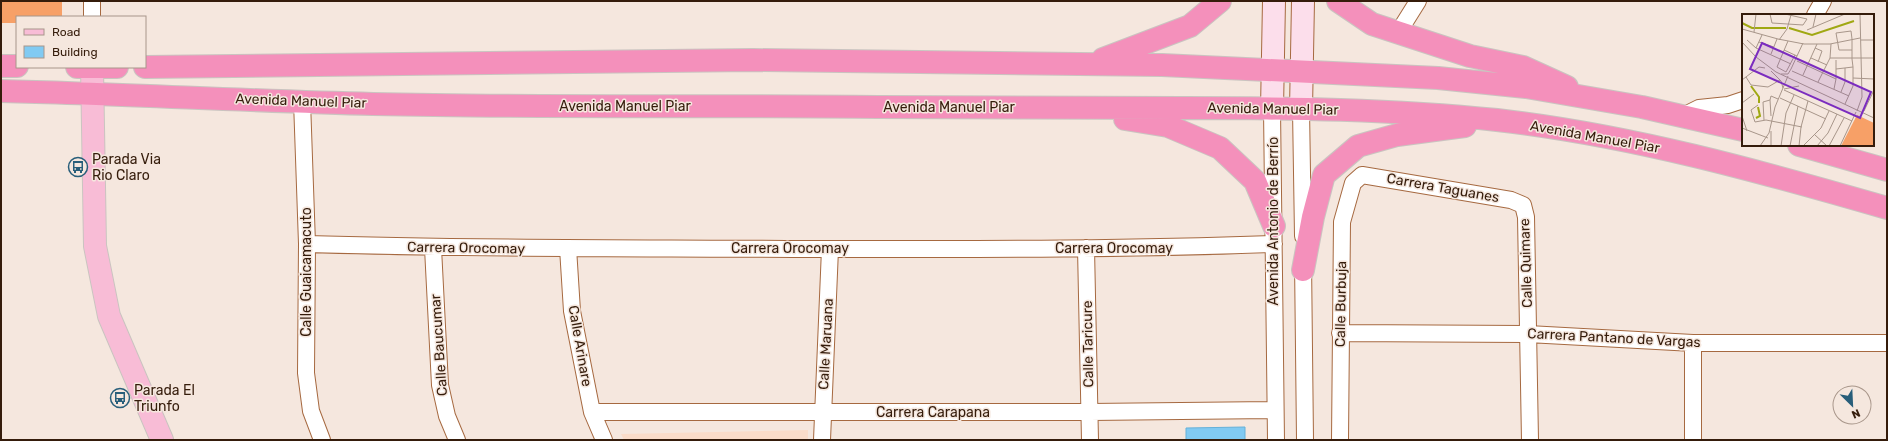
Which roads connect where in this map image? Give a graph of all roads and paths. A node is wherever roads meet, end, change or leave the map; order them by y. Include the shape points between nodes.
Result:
1 (92, 1) edge
2 (1220, 1) edge
3 (1274, 1) edge
4 (1303, 1) edge
5 (1338, 1) edge
6 (1418, 1) edge
7 (1822, 1) edge
8 (1816, 14) edge
9 (92, 16) edge
10 (1398, 33) junction
11 (1088, 64) junction
12 (1, 66) edge
13 (16, 66) edge
14 (146, 67) edge
15 (92, 68) edge
16 (1273, 70) junction
17 (1302, 71) junction
18 (1, 91) edge
19 (93, 94) junction
20 (1579, 96) junction
21 (1742, 100) edge
22 (302, 101) junction
23 (1063, 108) junction
24 (1272, 109) junction
25 (1301, 109) junction
26 (1683, 116) junction
27 (1501, 121) junction
28 (1742, 130) edge
29 (1805, 146) edge
30 (1824, 149) edge
31 (1887, 170) edge
32 (1362, 175) joint
33 (1523, 205) joint
34 (1887, 208) edge
35 (1274, 235) junction
36 (307, 244) junction
37 (433, 248) junction
38 (568, 248) junction
39 (830, 248) junction
40 (1086, 248) junction
41 (1303, 270) junction
42 (1340, 332) junction
43 (1528, 334) junction
44 (1693, 343) junction
45 (1887, 343) edge
46 (1274, 410) junction
47 (592, 412) junction
48 (823, 412) junction
49 (1090, 412) junction
50 (162, 440) edge
51 (322, 440) edge
52 (457, 440) edge
53 (604, 440) edge
54 (822, 440) edge
55 (1090, 440) edge
56 (1276, 440) edge
57 (1305, 440) edge
58 (1340, 440) edge
59 (1530, 440) edge
60 (1693, 440) edge

1 - 9 street
2 - 11 highway via 1190,26
3 - 16 street, Avenida Antonio de Berrío
4 - 17 street, Avenida Antonio de Berrío
5 - 10 highway via 1372,24
6 - 10 street
7 - 8 street
10 - 20 highway via 1470,56 1524,67 1564,84
11 - 14 highway via 745,60
11 - 16 highway
12 - 13 highway
15 - 19 main road
16 - 17 highway
16 - 24 street, Avenida Antonio de Berrío
17 - 20 highway via 1438,78
17 - 25 street, Avenida Antonio de Berrío
18 - 19 highway, Avenida Manuel Piar
19 - 22 highway, Avenida Manuel Piar
19 - 50 main road via 95,246 109,316
20 - 26 highway
21 - 26 street via 1728,105 1699,108
22 - 23 highway, Avenida Manuel Piar via 500,106
22 - 36 street, Calle Guaicamacuto
23 - 24 highway, Avenida Manuel Piar
23 - 35 highway via 1168,126 1220,148 1255,182
24 - 25 highway, Avenida Manuel Piar
24 - 35 street, Avenida Antonio de Berrío
25 - 27 highway, Avenida Manuel Piar via 1422,113
25 - 41 street, Avenida Antonio de Berrío
26 - 28 highway
27 - 34 highway, Avenida Manuel Piar via 1643,144 1757,170
27 - 41 highway via 1397,135 1358,146 1324,175
29 - 30 highway
30 - 31 highway
32 - 33 street, Carrera Taguanes via 1511,200
32 - 42 street, Calle Burbuja via 1353,183 1342,222
33 - 43 street, Calle Quimare via 1526,217
35 - 40 street, Carrera Orocomay via 1170,248
35 - 46 street, Avenida Antonio de Berrío
36 - 37 street, Carrera Orocomay
36 - 51 street, Calle Guaicamacuto via 306,373 311,411
37 - 38 street, Carrera Orocomay
37 - 52 street, Calle Baucumar via 440,385 447,416
38 - 39 street, Carrera Orocomay
38 - 47 street, Calle Arinare via 572,311
39 - 40 street, Carrera Orocomay
39 - 48 street, Calle Maruana
40 - 49 street, Calle Taricure
41 - 57 street, Avenida Antonio de Berrío
42 - 43 street, Carrera Pantano de Vargas
42 - 58 street, Calle Burbuja
43 - 44 street, Carrera Pantano de Vargas
43 - 59 street, Calle Quimare
44 - 45 street, Carrera Pantano de Vargas
44 - 60 street
46 - 49 street, Carrera Carapana
46 - 56 street, Avenida Antonio de Berrío
47 - 48 street, Carrera Carapana
47 - 53 street, Calle Arinare
48 - 49 street, Carrera Carapana
48 - 54 street, Calle Maruana
49 - 55 street, Calle Taricure

